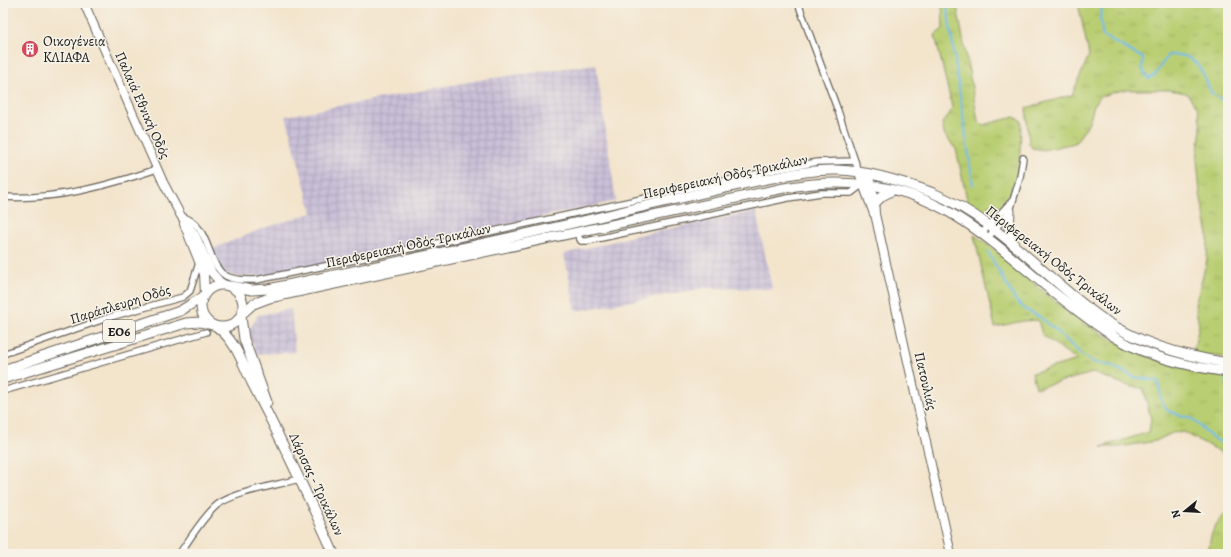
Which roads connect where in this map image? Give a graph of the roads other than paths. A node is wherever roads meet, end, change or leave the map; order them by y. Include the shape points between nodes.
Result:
1 (84, 3) edge
2 (798, 3) edge
3 (1023, 158) dead end
4 (855, 161) junction
5 (157, 170) junction
6 (863, 174) junction
7 (867, 185) junction
8 (893, 190) junction
9 (3, 197) edge
10 (1012, 201) junction
11 (875, 203) junction
12 (1010, 211) junction
13 (875, 214) junction
14 (181, 216) junction
15 (550, 219) junction
16 (553, 228) junction
17 (991, 228) junction
18 (494, 231) junction
19 (475, 235) junction
20 (984, 236) junction
21 (496, 241) junction
22 (477, 245) junction
23 (449, 246) junction
24 (1015, 247) junction
25 (376, 255) junction
26 (199, 262) junction
27 (378, 266) junction
28 (228, 286) junction
29 (204, 295) junction
30 (242, 315) junction
31 (212, 328) junction
32 (3, 354) edge
33 (1228, 363) edge
34 (3, 370) edge
35 (1228, 372) edge
36 (3, 379) edge
37 (3, 391) edge
38 (275, 426) junction
39 (299, 479) junction
40 (179, 554) edge
41 (334, 554) edge
42 (951, 554) edge

1 - 5 street, Παλαιά Εθνική Οδός
2 - 4 street
3 - 10 street
4 - 6 street
4 - 15 street via 792,166
5 - 9 street via 78,192 28,198
5 - 14 street, Παλαιά Εθνική Οδός
6 - 7 street
6 - 16 main road, Περιφερειακή Οδός Τρικάλων via 839,170 782,176
6 - 17 main road, Περιφερειακή Οδός Τρικάλων via 903,183 935,194 959,206
7 - 8 main road, Περιφερειακή Οδός Τρικάλων
7 - 11 street, Πατουλιάς
7 - 13 street, Πατουλιάς
7 - 30 main road, Περιφερειακή Οδός Τρικάλων via 812,183 576,232 269,298 253,304
8 - 11 main road
8 - 20 main road, Περιφερειακή Οδός Τρικάλων via 944,209
10 - 12 street
10 - 17 street
11 - 13 street, Πατουλιάς
12 - 17 street
12 - 24 main road via 1009,230
13 - 42 street, Πατουλιάς
14 - 25 street via 189,218 198,226 220,270 235,279 256,280
14 - 26 street, Παλαιά Εθνική Οδός
14 - 28 street, Παλαιά Εθνική Οδός via 195,235 212,272 220,282
15 - 16 street
15 - 18 street
16 - 21 main road, Περιφερειακή Οδός Τρικάλων
17 - 20 street
17 - 24 main road, Περιφερειακή Οδός Τρικάλων
18 - 19 street
18 - 21 street
19 - 22 street
19 - 23 street
20 - 35 main road, Περιφερειακή Οδός Τρικάλων via 1083,316 1119,340 1170,360
21 - 22 main road, Περιφερειακή Οδός Τρικάλων
22 - 23 main road, Περιφερειακή Οδός Τρικάλων
23 - 25 street
23 - 27 main road, Περιφερειακή Οδός Τρικάλων
24 - 33 main road, Περιφερειακή Οδός Τρικάλων via 1088,307 1124,331 1172,351
25 - 27 street
26 - 29 street, Παλαιά Εθνική Οδός via 205,280
26 - 32 street, Παράπλευρη Οδός via 190,291 183,297 110,317
27 - 28 main road, Περιφερειακή Οδός Τρικάλων via 259,290
28 - 29 main road, ΕΟ6 via 214,286
28 - 30 main road via 236,290 243,301
29 - 31 main road via 201,310
29 - 34 main road, ΕΟ6 via 180,311
30 - 31 main road, ΕΟ6 via 230,326
30 - 38 main road, Λάρισας - Τρικάλων via 244,339
31 - 36 main road, ΕΟ6 via 200,322 186,323
31 - 37 street
31 - 38 main road, Λάρισας - Τρικάλων via 232,343
38 - 39 main road, Λάρισας - Τρικάλων
39 - 40 street via 221,502
39 - 41 main road, Λάρισας - Τρικάλων

